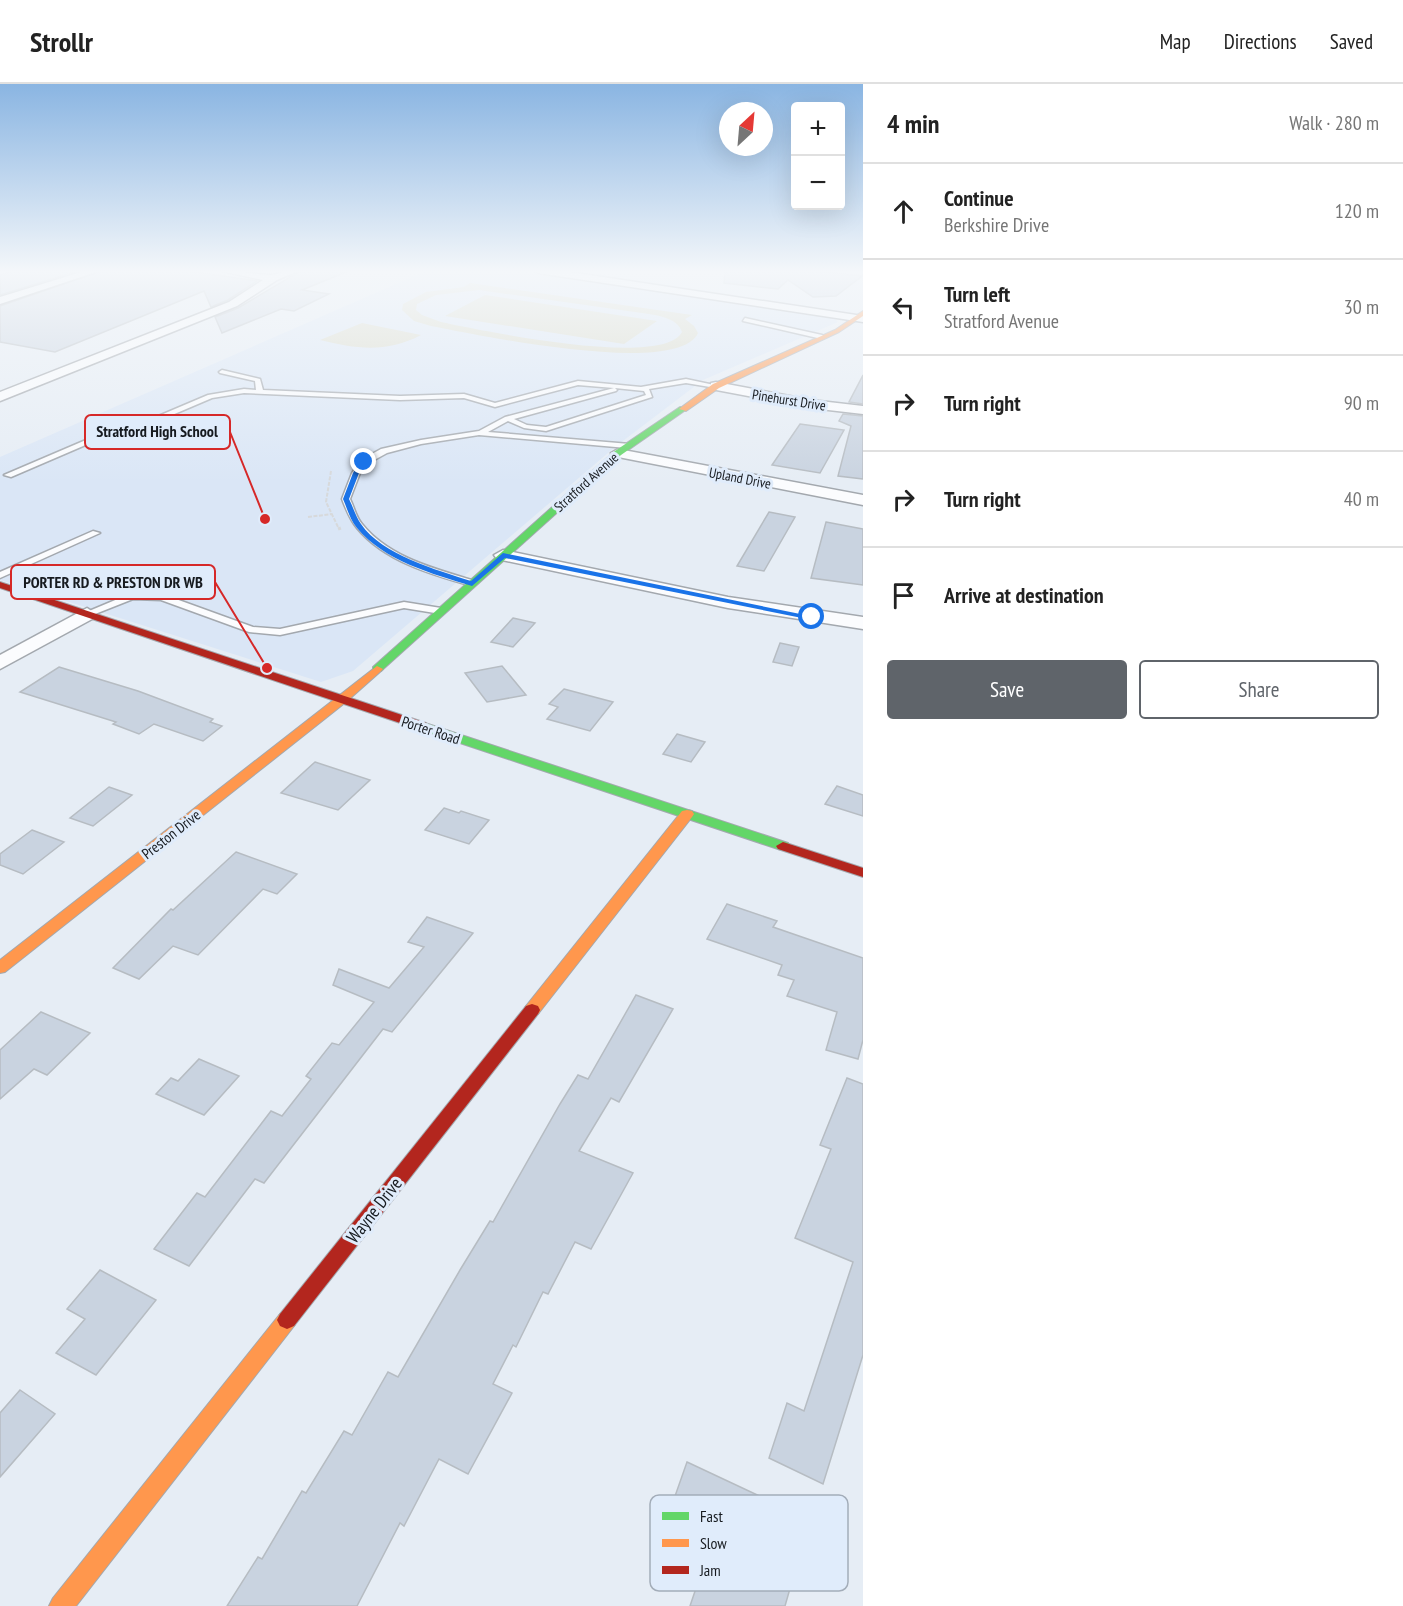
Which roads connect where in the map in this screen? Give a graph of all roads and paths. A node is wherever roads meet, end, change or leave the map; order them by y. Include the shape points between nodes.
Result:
1 (140, 341) edge
2 (813, 341) edge
3 (222, 372) dead end
4 (0, 379) edge
5 (28, 386) junction
6 (716, 386) junction
7 (646, 389) junction
8 (260, 392) junction
9 (0, 397) edge
10 (495, 405) junction
11 (863, 410) edge
12 (509, 418) junction
13 (151, 422) junction
14 (171, 426) dead end
15 (479, 433) junction
16 (623, 449) junction
17 (8, 475) dead end
18 (863, 500) edge
19 (96, 533) dead end
20 (503, 555) junction
21 (0, 575) edge
22 (472, 583) junction
23 (0, 585) edge
24 (441, 611) junction
25 (87, 614) junction
26 (863, 623) edge
27 (0, 663) edge
28 (342, 700) junction
29 (687, 814) junction
30 (863, 873) edge
31 (0, 968) edge
32 (61, 1606) edge

1 - 5 street
2 - 6 street, Stratford Avenue
3 - 8 lane via 258,380
4 - 5 street
5 - 9 street
6 - 7 lane via 686,381
6 - 11 street, Pinehurst Drive
6 - 16 street, Stratford Avenue
7 - 10 lane via 578,383
7 - 12 lane via 610,390
7 - 12 lane via 650,396 546,429 526,427
8 - 10 lane via 400,398 464,396
8 - 13 lane via 210,396
10 - 12 lane via 493,411
12 - 15 lane
13 - 14 lane
13 - 17 lane via 123,426
15 - 16 lane
15 - 22 lane via 384,451 364,462 346,499 359,526 380,545 412,564
16 - 18 street, Upland Drive
16 - 20 street, Stratford Avenue
19 - 21 lane
20 - 22 street, Stratford Avenue
20 - 26 street via 694,596
22 - 24 street, Stratford Avenue
23 - 25 street, Porter Road
24 - 25 lane via 404,605 279,632 252,630 162,597 132,596
24 - 28 street, Stratford Avenue
25 - 27 street
25 - 28 street, Porter Road
28 - 29 street, Porter Road
28 - 31 street, Preston Drive
29 - 30 street, Porter Road
29 - 32 street, Wayne Drive

